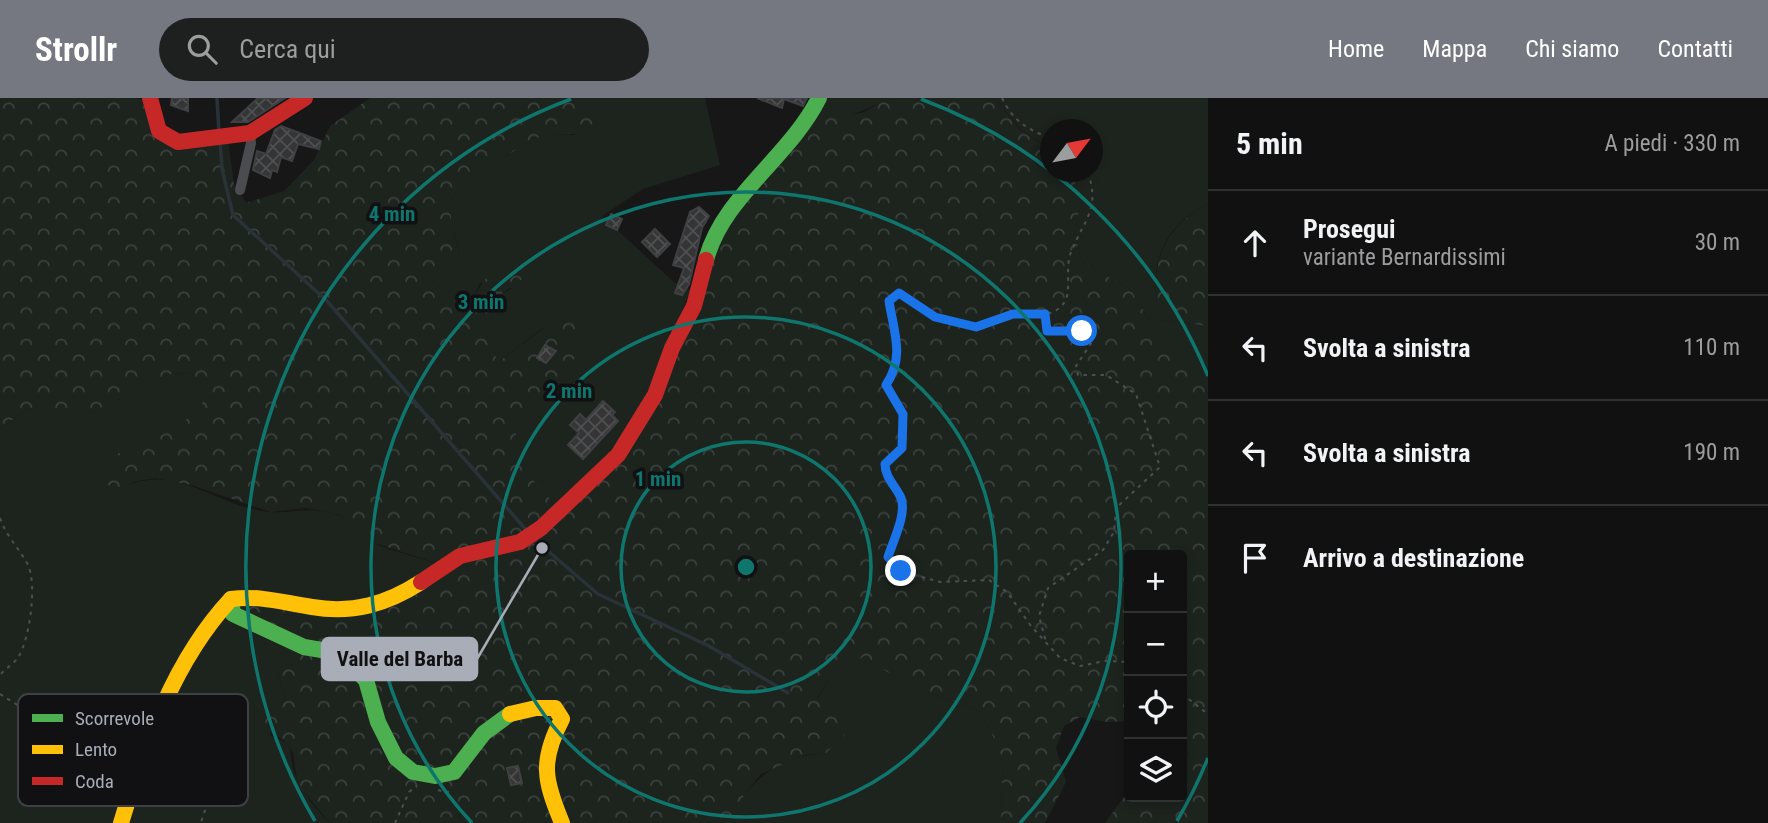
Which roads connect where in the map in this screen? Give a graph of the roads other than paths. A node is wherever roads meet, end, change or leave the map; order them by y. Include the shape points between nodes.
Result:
1 (150, 98) edge
2 (305, 98) edge
3 (819, 98) edge
4 (250, 133) junction
5 (240, 190) dead end
6 (230, 599) junction
7 (171, 694) edge
8 (126, 806) edge
9 (121, 823) edge
10 (562, 823) edge

1 - 4 street via 156,130 167,139 178,142
2 - 4 street
3 - 6 street via 767,171 727,212 710,246 694,306 655,395 618,455 541,528 520,542 460,556 372,607 315,608 255,596
4 - 5 street
6 - 7 street via 206,626
6 - 10 street via 233,614 254,625 303,647 339,653 366,680 378,722 396,758 412,772 435,776 454,772 497,719 536,706 555,708 562,719 549,743 545,781
8 - 9 street

